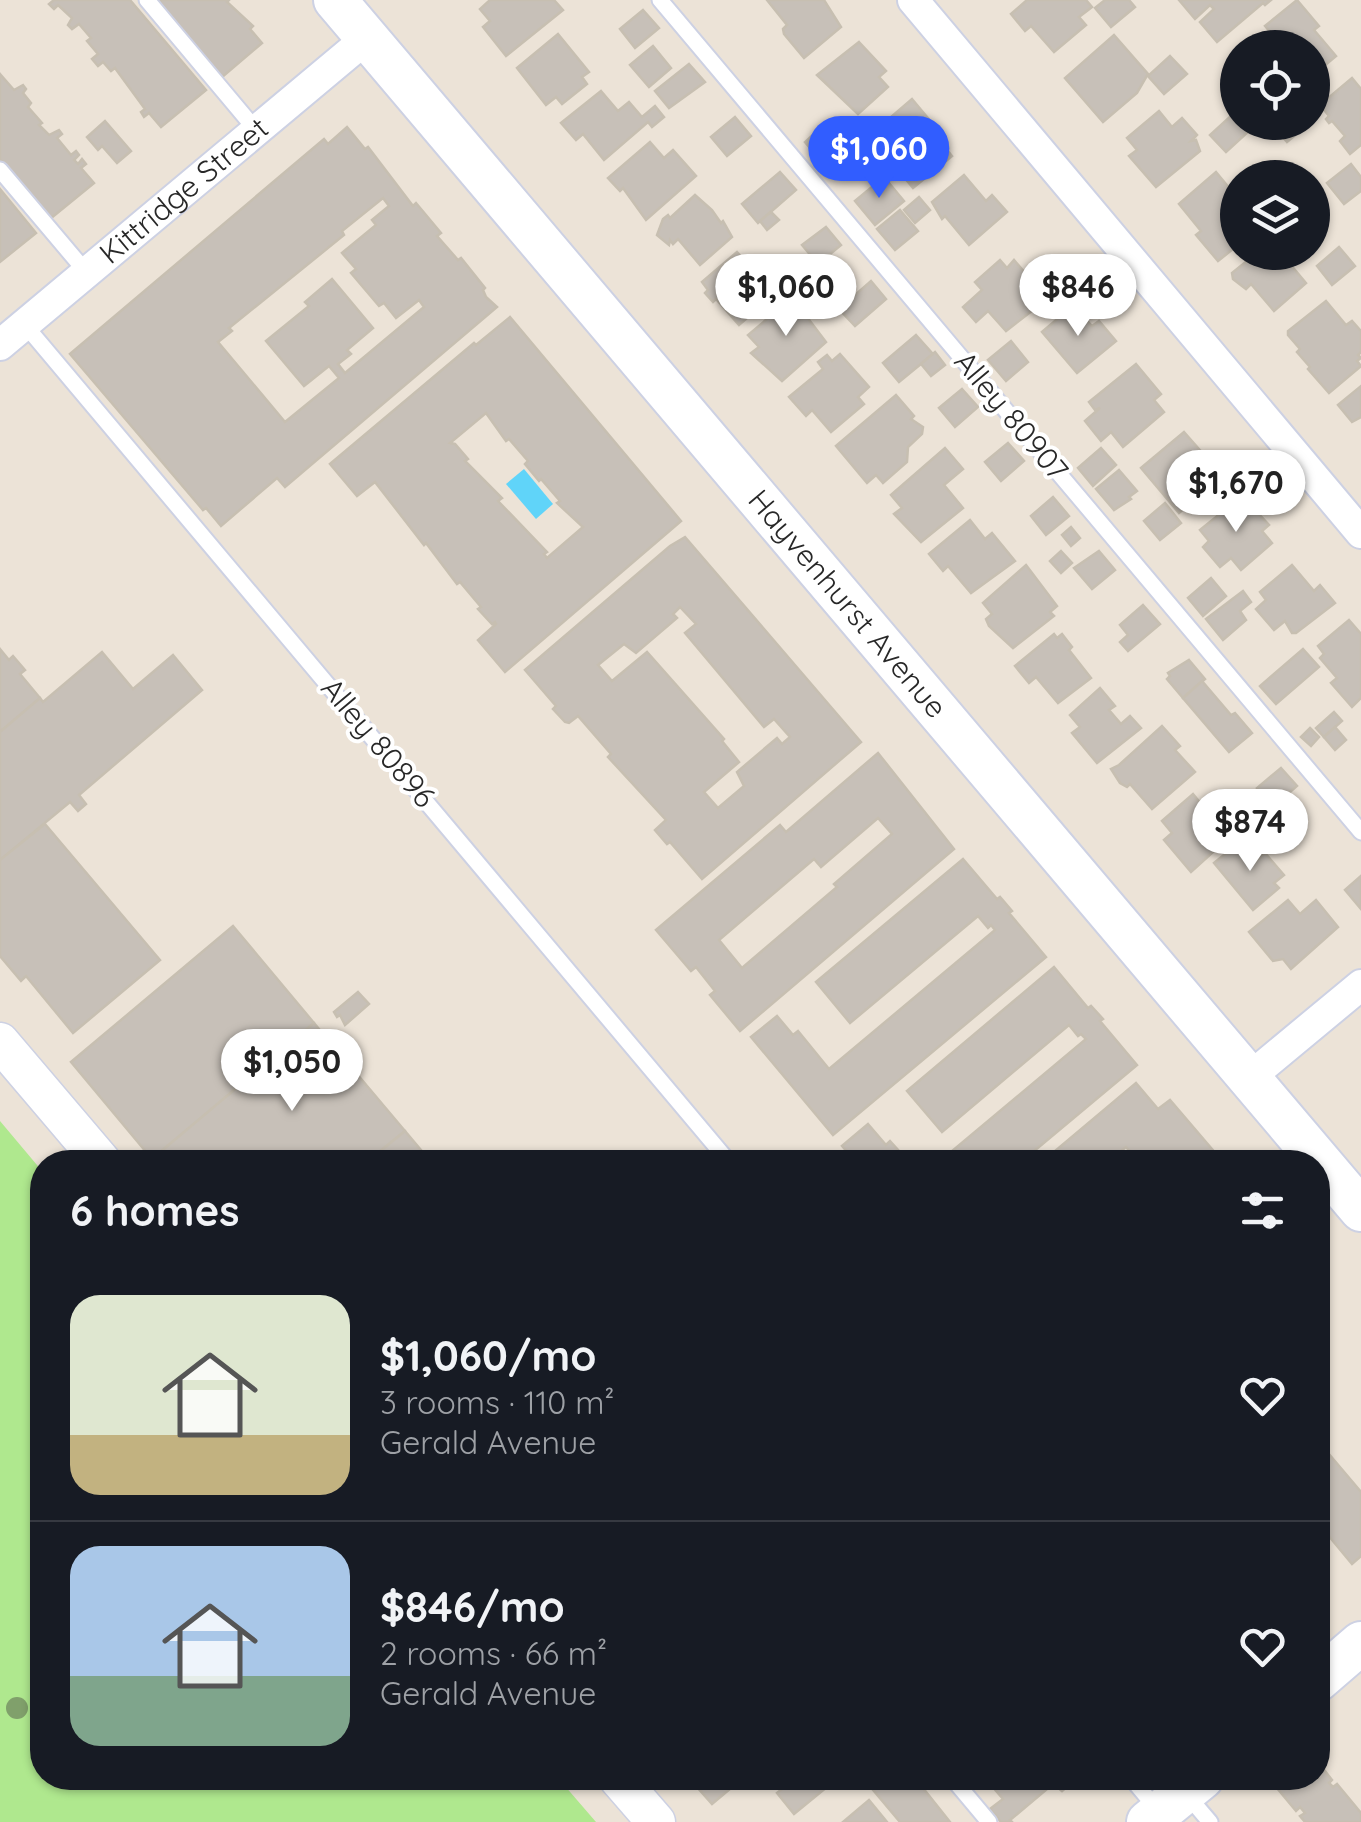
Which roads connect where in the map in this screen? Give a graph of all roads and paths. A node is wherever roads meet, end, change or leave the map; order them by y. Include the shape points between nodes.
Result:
1 (148, 0) edge
2 (336, 0) edge
3 (660, 0) edge
4 (913, 0) edge
5 (367, 38) junction
6 (256, 130) junction
7 (0, 170) edge
8 (86, 273) junction
9 (25, 325) junction
10 (0, 346) edge
11 (1361, 533) edge
12 (1361, 832) edge
13 (1361, 985) edge
14 (0, 1042) edge
15 (1250, 1077) junction
16 (92, 1150) edge
17 (720, 1150) edge
18 (1305, 1150) edge
19 (1330, 1181) edge
20 (1361, 1210) edge
21 (1361, 1643) edge
22 (1330, 1670) edge
23 (628, 1790) edge
24 (962, 1790) edge
25 (1153, 1790) edge
26 (1181, 1805) edge
27 (656, 1822) edge
28 (988, 1822) edge

1 - 6 lane
2 - 5 main road, Hayvenhurst Avenue
3 - 12 lane, Alley 80907
4 - 11 street
5 - 6 street, Kittridge Street
5 - 15 main road, Hayvenhurst Avenue
6 - 8 street, Kittridge Street
7 - 8 lane
8 - 9 street, Kittridge Street
9 - 10 street, Kittridge Street
9 - 17 lane, Alley 80896
13 - 15 street
14 - 16 street
15 - 18 main road, Hayvenhurst Avenue
19 - 20 main road, Hayvenhurst Avenue
21 - 22 main road
23 - 27 street
24 - 28 lane
25 - 26 lane

